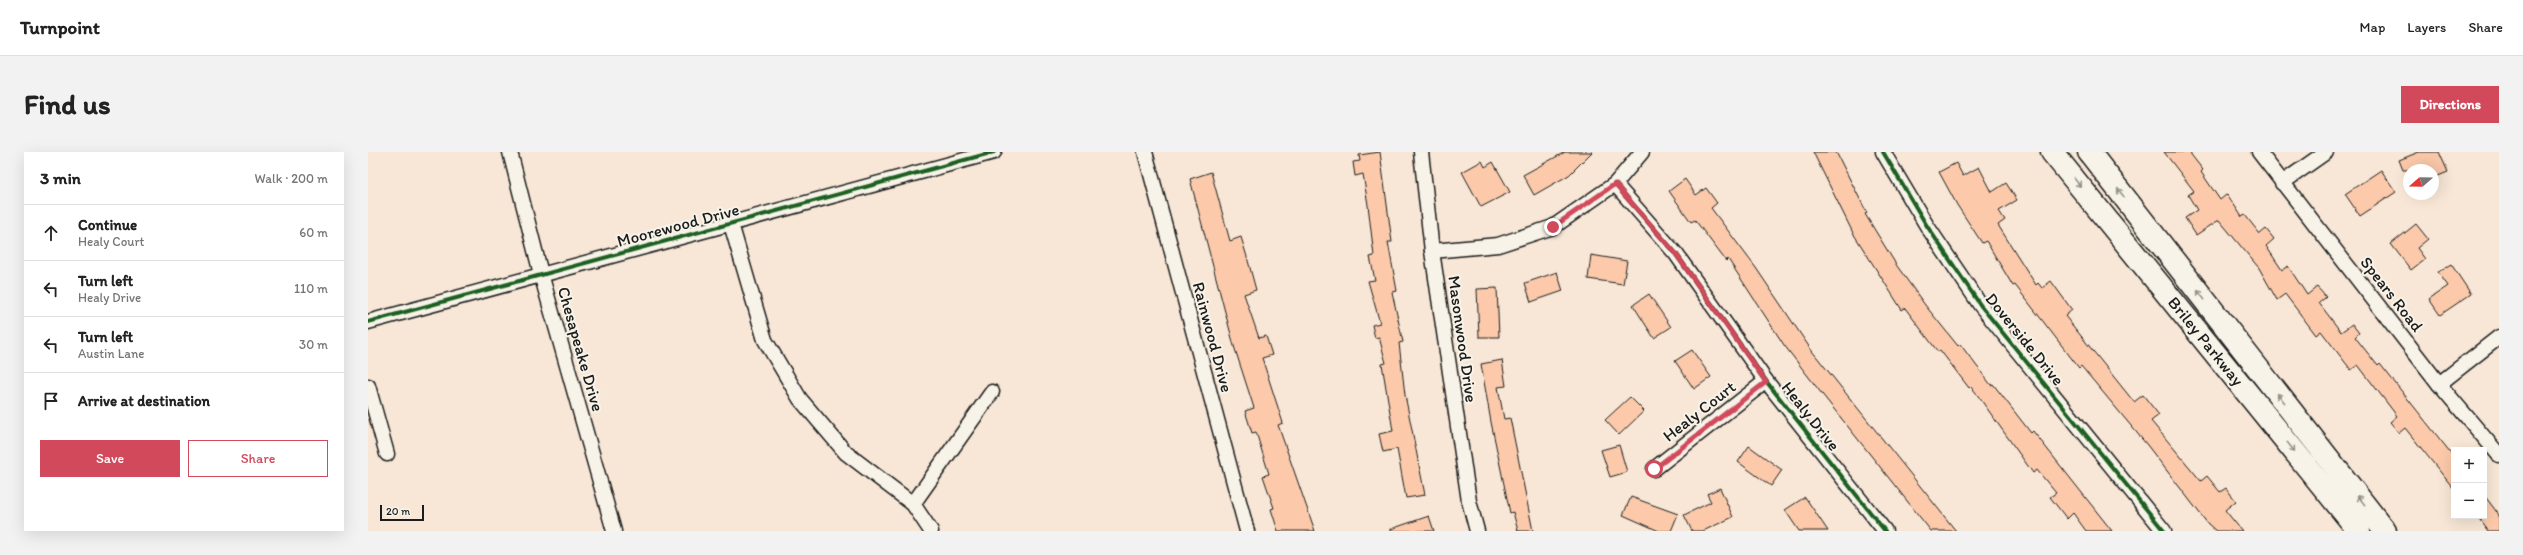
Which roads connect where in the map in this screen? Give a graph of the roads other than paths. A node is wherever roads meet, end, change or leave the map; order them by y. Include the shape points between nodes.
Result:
1 (510, 152) edge
2 (994, 152) edge
3 (1145, 152) edge
4 (1421, 152) edge
5 (1642, 152) edge
6 (1883, 152) edge
7 (2052, 152) edge
8 (2089, 152) edge
9 (2259, 152) edge
10 (2326, 152) edge
11 (2282, 183) junction
12 (1615, 184) junction
13 (731, 224) junction
14 (1432, 251) junction
15 (541, 274) junction
16 (368, 322) edge
17 (2499, 337) edge
18 (1766, 382) junction
19 (2439, 384) junction
20 (368, 386) edge
21 (992, 392) dead end
22 (387, 454) dead end
23 (2499, 455) edge
24 (1654, 469) dead end
25 (913, 504) junction
26 (2357, 528) edge
27 (614, 531) edge
28 (931, 531) edge
29 (1247, 531) edge
30 (1477, 531) edge
31 (1885, 531) edge
32 (2164, 531) edge
33 (2385, 531) edge

1 - 15 street, Chesapeake Drive
2 - 13 street, Moorewood Drive
3 - 29 street, Rainwood Drive
4 - 14 street, Masonwood Drive
5 - 12 street
6 - 32 street, Doverside Drive via 1926,226 1981,306
7 -> 26 highway, Briley Parkway
33 -> 8 highway, Briley Parkway
9 - 11 street, Spears Road
10 - 11 street
11 - 19 street, Spears Road
12 - 14 street via 1553,227 1498,245
12 - 18 street, Healy Drive via 1676,254
13 - 15 street, Moorewood Drive
13 - 25 street via 765,340 800,399 846,453
14 - 30 street, Masonwood Drive via 1469,501
15 - 16 street, Moorewood Drive
15 - 27 street, Chesapeake Drive
17 - 19 street
18 - 24 street, Healy Court
18 - 31 street, Healy Drive
19 - 23 street, Spears Road
20 - 22 street
21 - 25 street
25 - 28 street

